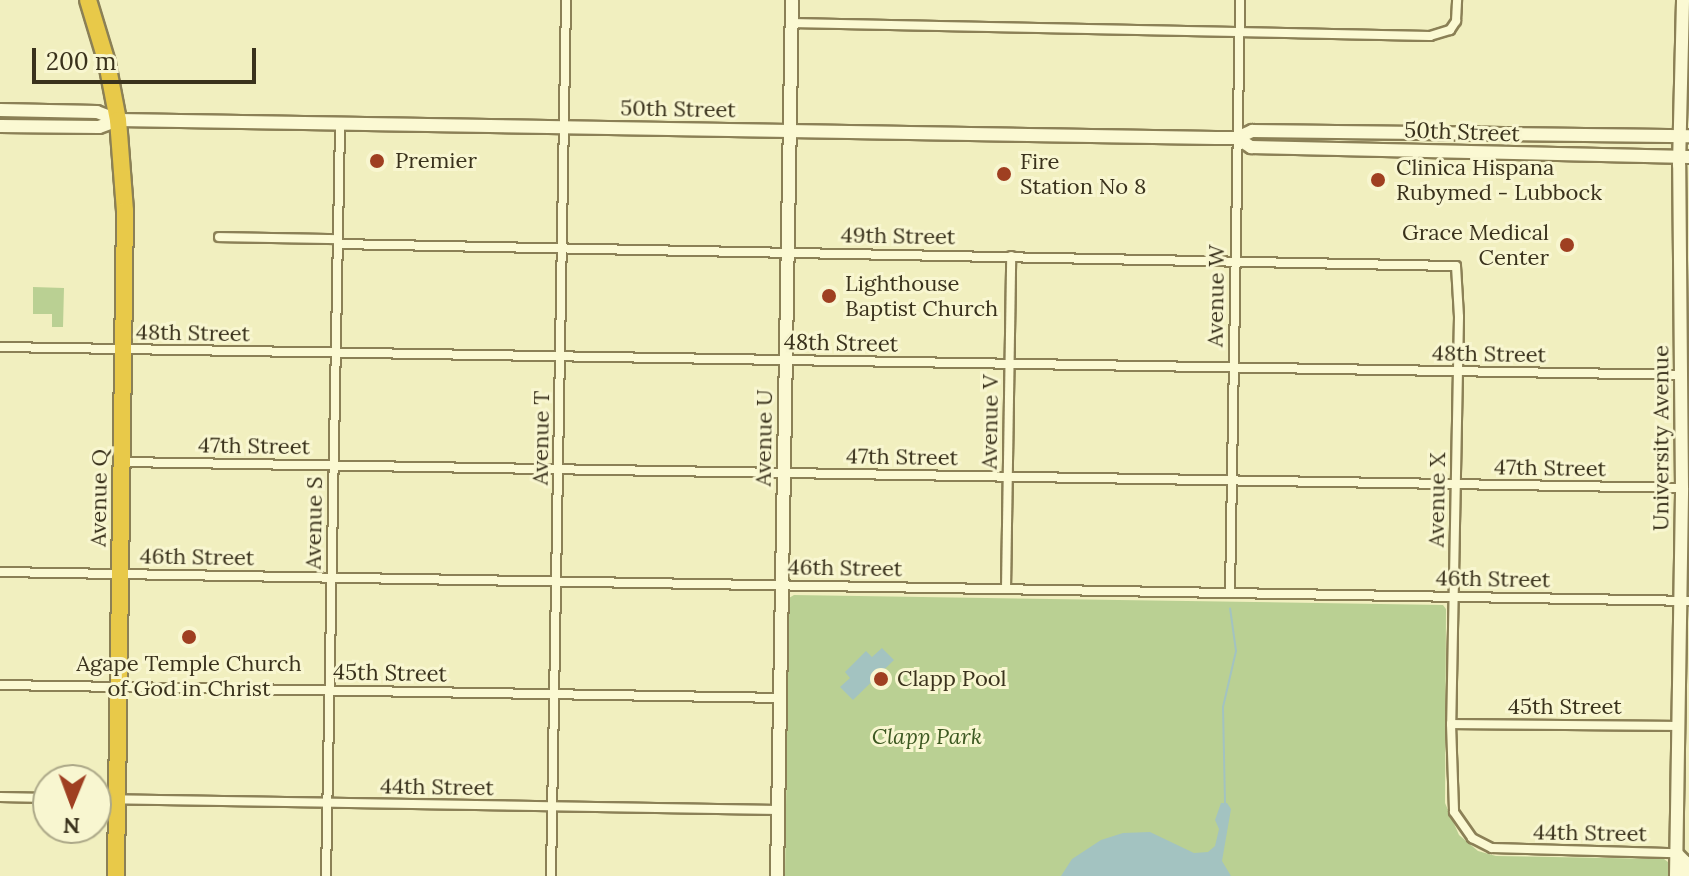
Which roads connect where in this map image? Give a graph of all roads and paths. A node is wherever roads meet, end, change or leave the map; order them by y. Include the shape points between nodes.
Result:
1 (88, 0) edge
2 (566, 0) edge
3 (792, 0) edge
4 (1240, 0) edge
5 (1457, 0) edge
6 (1683, 0) edge
7 (791, 23) junction
8 (1240, 33) junction
9 (0, 110) edge
10 (118, 120) junction
11 (340, 124) junction
12 (0, 126) edge
13 (564, 127) junction
14 (790, 131) junction
15 (1684, 136) edge
16 (1237, 138) junction
17 (1684, 157) edge
18 (219, 237) dead end
19 (338, 241) junction
20 (561, 248) junction
21 (788, 252) junction
22 (1011, 256) junction
23 (1235, 259) junction
24 (1456, 266) joint
25 (1684, 289) edge
26 (0, 347) edge
27 (123, 349) junction
28 (335, 353) junction
29 (560, 357) junction
30 (786, 361) junction
31 (1009, 364) junction
32 (1233, 368) junction
33 (1458, 372) junction
34 (1685, 380) edge
35 (122, 462) junction
36 (333, 465) junction
37 (559, 469) junction
38 (784, 473) junction
39 (1008, 477) junction
40 (1232, 480) junction
41 (1456, 484) junction
42 (1682, 488) junction
43 (0, 572) edge
44 (120, 574) junction
45 (331, 578) junction
46 (557, 582) junction
47 (782, 585) junction
48 (1006, 589) junction
49 (1230, 593) junction
50 (1453, 597) junction
51 (1685, 601) edge
52 (0, 685) edge
53 (119, 687) junction
54 (328, 690) junction
55 (555, 694) junction
56 (780, 698) junction
57 (1451, 724) junction
58 (1679, 726) junction
59 (0, 797) edge
60 (32, 798) edge
61 (112, 800) edge
62 (117, 800) junction
63 (326, 803) junction
64 (552, 807) junction
65 (778, 810) junction
66 (1504, 850) joint
67 (1676, 853) junction
68 (116, 876) edge
69 (326, 876) edge
70 (551, 876) edge
71 (777, 876) edge
72 (1676, 876) edge
73 (1686, 876) edge

1 - 10 highway, Avenue Q
2 - 13 street, Avenue T
3 - 7 main road, Avenue U
4 - 8 street, Avenue W
5 - 8 street via 1450,30 1430,36
6 - 15 main road, University Avenue
7 - 8 street
7 - 14 main road, Avenue U
8 - 16 street, Avenue W
9 - 10 main road, 50th Street via 97,112
10 - 11 main road, 50th Street
10 - 12 main road, 50th Street via 99,127
10 - 27 highway, Avenue Q via 125,211
11 - 13 main road, 50th Street
11 - 19 street, Avenue S
13 - 14 main road, 50th Street
13 - 20 street, Avenue T
14 - 16 main road, 50th Street
14 - 21 main road, Avenue U
15 - 16 main road, 50th Street via 1252,131
15 - 17 main road, University Avenue
16 - 17 main road, 50th Street via 1251,147
16 - 23 street, Avenue W
17 - 25 main road, University Avenue
18 - 19 street, 49th Street
19 - 20 street, 49th Street
19 - 28 street, Avenue S
20 - 21 street, 49th Street
20 - 29 street, Avenue T
21 - 22 street, 49th Street
21 - 30 main road, Avenue U
22 - 23 street, 49th Street
22 - 31 street, Avenue V
23 - 24 street, 49th Street
23 - 32 street, Avenue W
24 - 33 street, Avenue X
25 - 34 main road, University Avenue
26 - 27 street, 48th Street
27 - 28 street, 48th Street
27 - 35 highway, Avenue Q
28 - 29 street, 48th Street
28 - 36 street, Avenue S
29 - 30 street, 48th Street
29 - 37 street, Avenue T
30 - 31 street, 48th Street
30 - 38 main road, Avenue U
31 - 32 street, 48th Street
31 - 39 street, Avenue V
32 - 33 street, 48th Street
32 - 40 street, Avenue W
33 - 34 street, 48th Street
33 - 41 street, Avenue X
34 - 42 main road, University Avenue
35 - 36 street, 47th Street
35 - 44 highway, Avenue Q
36 - 37 street, 47th Street
36 - 45 street, Avenue S
37 - 38 street, 47th Street
37 - 46 street, Avenue T
38 - 39 street, 47th Street
38 - 47 main road, Avenue U
39 - 40 street, 47th Street
39 - 48 street, Avenue V
40 - 41 street, 47th Street
40 - 49 street, Avenue W
41 - 42 street, 47th Street
41 - 50 street, Avenue X
42 - 51 main road, University Avenue
43 - 44 street, 46th Street
44 - 45 street, 46th Street
44 - 53 highway, Avenue Q
45 - 46 street, 46th Street
45 - 54 street, Avenue S
46 - 47 street, 46th Street
46 - 55 street, Avenue T
47 - 48 street, 46th Street
47 - 56 main road, Avenue U
48 - 49 street, 46th Street
49 - 50 street, 46th Street
50 - 51 street, 46th Street
50 - 57 street, Avenue X
51 - 58 main road, University Avenue
52 - 53 street, 45th Street
53 - 54 street, 45th Street
53 - 62 highway, Avenue Q
54 - 55 street, 45th Street
54 - 63 street, Avenue S
55 - 56 street, 45th Street
55 - 64 street, Avenue T
56 - 65 main road, Avenue U
57 - 58 street, 45th Street
57 - 66 street, Avenue X via 1454,812 1472,838
58 - 67 main road, University Avenue
59 - 60 street
61 - 62 street, 44th Street
62 - 63 street, 44th Street
62 - 68 highway, Avenue Q
63 - 64 street, 44th Street
63 - 69 street, Avenue S
64 - 65 street, 44th Street
64 - 70 street, Avenue T
65 - 71 main road, Avenue U
66 - 67 street, 44th Street
67 - 72 main road, University Avenue
67 - 73 main road via 1685,862

